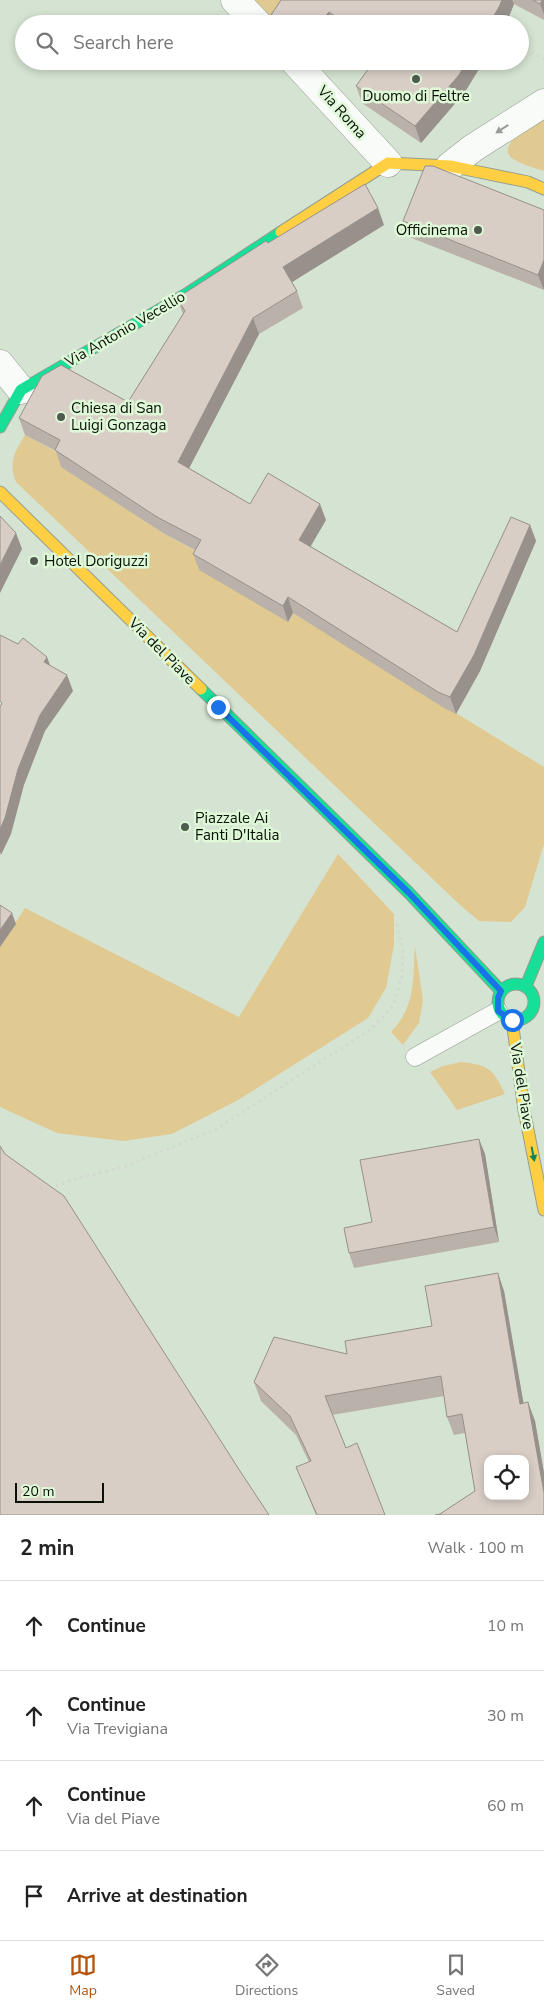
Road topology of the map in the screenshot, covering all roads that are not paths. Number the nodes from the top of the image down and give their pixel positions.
1 (235, 0) edge
2 (249, 15) edge
3 (302, 70) edge
4 (544, 103) edge
5 (388, 164) junction
6 (450, 166) junction
7 (544, 189) edge
8 (0, 364) edge
9 (20, 390) junction
10 (0, 427) edge
11 (0, 492) edge
12 (544, 942) edge
13 (526, 986) junction
14 (501, 991) junction
15 (505, 1015) junction
16 (415, 1057) dead end
17 (544, 1210) edge

1 - 2 street
3 - 5 street, Via Roma
4 -> 6 street
5 - 6 street
5 - 9 street, Via Antonio Vecellio
6 - 7 street
8 - 9 street
9 - 10 street
11 - 14 street, Via del Piave
12 - 13 street
13 - 14 street
13 - 15 street
14 - 15 street
15 - 16 lane
15 -> 17 street, Via del Piave

